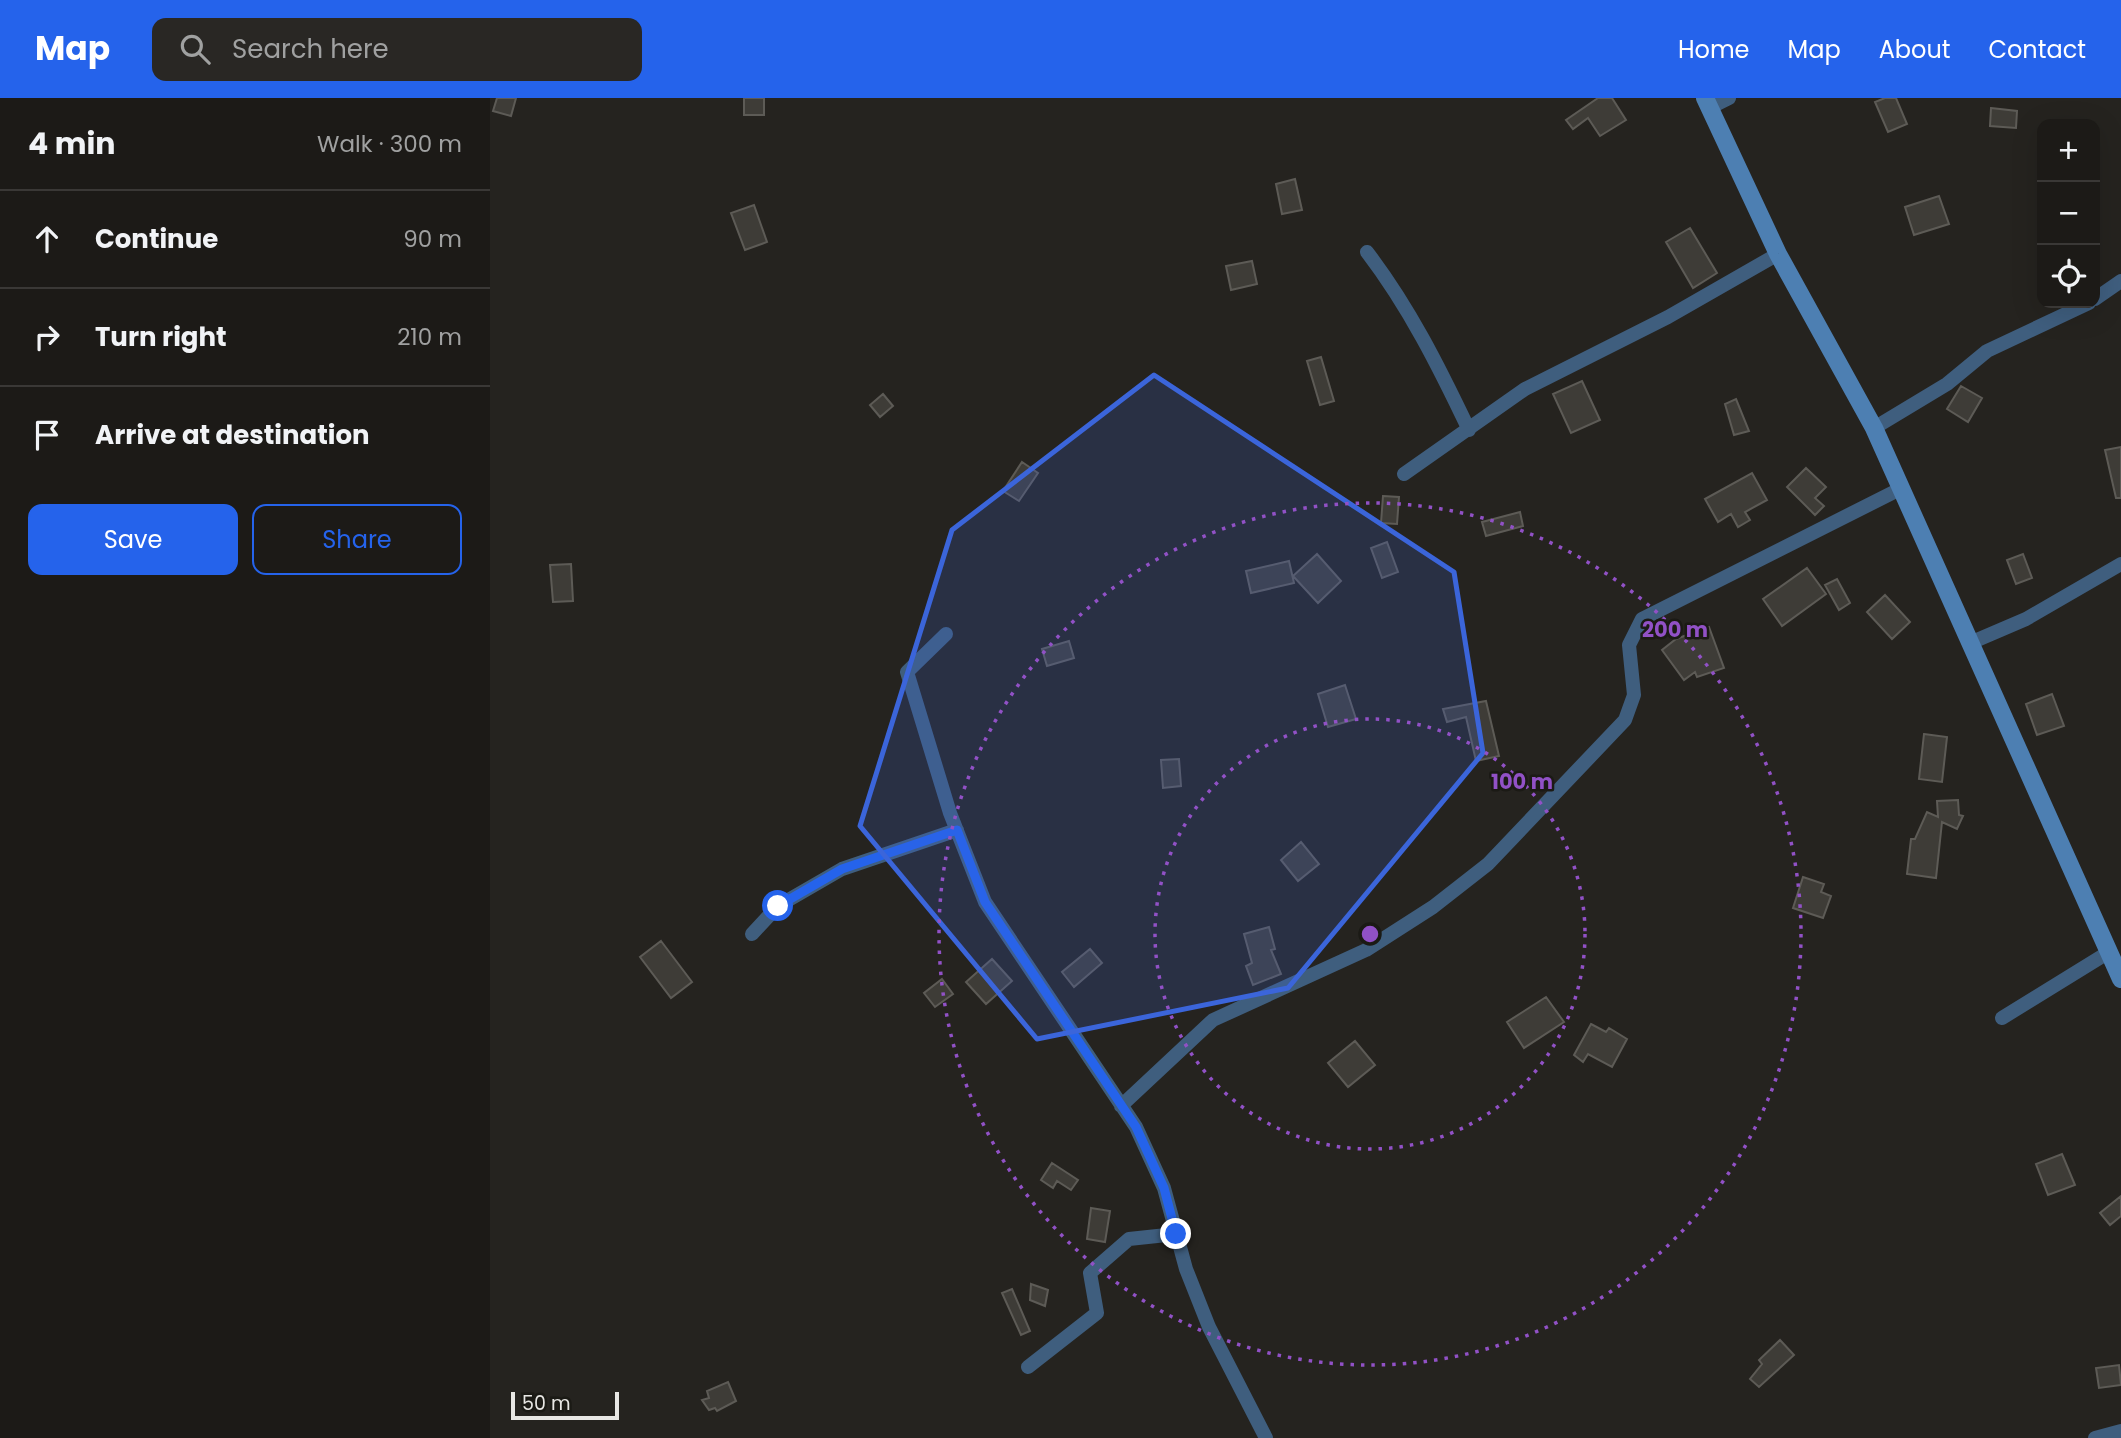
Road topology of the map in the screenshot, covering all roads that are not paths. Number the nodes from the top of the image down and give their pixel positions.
1 (1729, 98) edge
2 (1707, 103) edge
3 (1367, 252) dead end
4 (1778, 254) junction
5 (2121, 281) edge
6 (2100, 296) edge
7 (2078, 308) edge
8 (1874, 428) junction
9 (1469, 430) junction
10 (1404, 474) dead end
11 (1900, 489) junction
12 (2121, 564) edge
13 (946, 634) dead end
14 (1970, 643) junction
15 (957, 830) junction
16 (752, 934) dead end
17 (2109, 952) junction
18 (2121, 979) edge
19 (2002, 1018) dead end
20 (1121, 1106) junction
21 (1176, 1234) junction
22 (1028, 1367) dead end
23 (2121, 1432) edge
24 (1266, 1438) edge
25 (2095, 1438) edge

1 - 2 street
2 - 4 main road
3 - 9 street
4 - 8 main road
4 - 9 street
5 - 6 street
7 - 8 street
8 - 11 main road
9 - 10 street
11 - 14 main road
11 - 20 street
12 - 14 street
13 - 15 street
14 - 17 main road
15 - 16 street
15 - 20 street
17 - 18 main road
17 - 19 street
20 - 21 street
21 - 22 street
21 - 24 street
23 - 25 street

